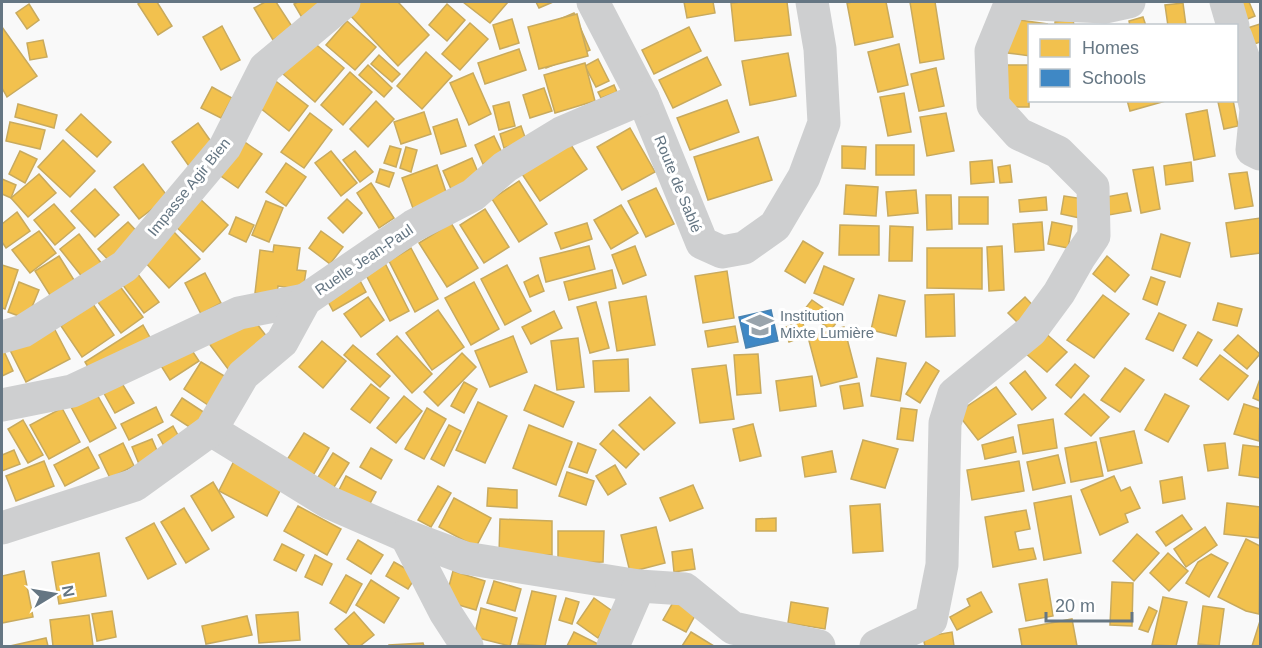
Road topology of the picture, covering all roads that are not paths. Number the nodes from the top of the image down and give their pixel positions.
1 (344, 2) edge
2 (593, 2) edge
3 (812, 2) edge
4 (1011, 2) edge
5 (1129, 2) edge
6 (1226, 2) edge
7 (1232, 24) edge
8 (1238, 43) edge
9 (643, 98) junction
10 (1260, 154) edge
11 (305, 300) junction
12 (2, 337) edge
13 (2, 405) edge
14 (211, 430) junction
15 (2, 528) edge
16 (406, 536) junction
17 (639, 586) junction
18 (467, 646) edge
19 (613, 646) edge
20 (819, 646) edge
21 (876, 646) edge

1 - 12 street, Impasse Agir Bien
2 - 9 street, Route de Sablé
3 - 9 street, Route de Sablé
4 - 5 street
4 - 21 street
6 - 7 street
8 - 10 street
9 - 11 street, Ruelle Jean-Paul
11 - 13 street
11 - 14 street, Ruelle Jean-Paul
14 - 15 street, Ruelle Jean-Paul
14 - 16 street
16 - 17 street
16 - 18 street
17 - 19 street
17 - 20 street

